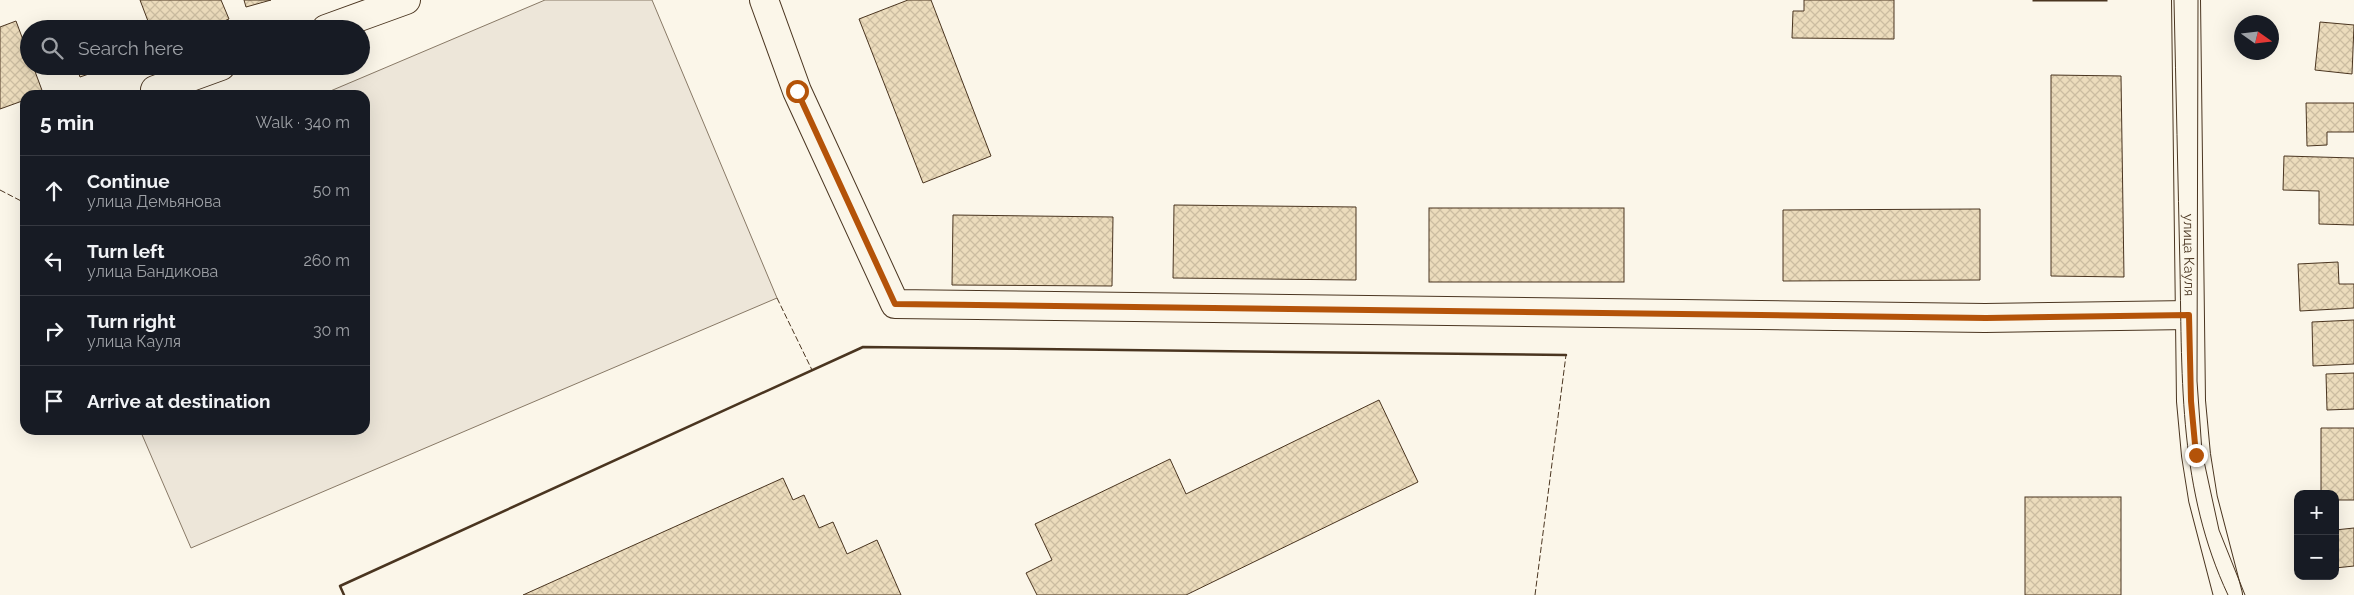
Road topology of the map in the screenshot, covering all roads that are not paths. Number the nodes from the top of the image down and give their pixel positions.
1 (406, 0) edge
2 (764, 0) edge
3 (2186, 0) edge
4 (351, 20) edge
5 (196, 75) edge
6 (155, 90) dead end
7 (2189, 315) junction
8 (2228, 595) edge

1 - 4 street
2 - 7 street
3 - 7 street, улица Кауля
5 - 6 street
7 - 8 street, улица Кауля

